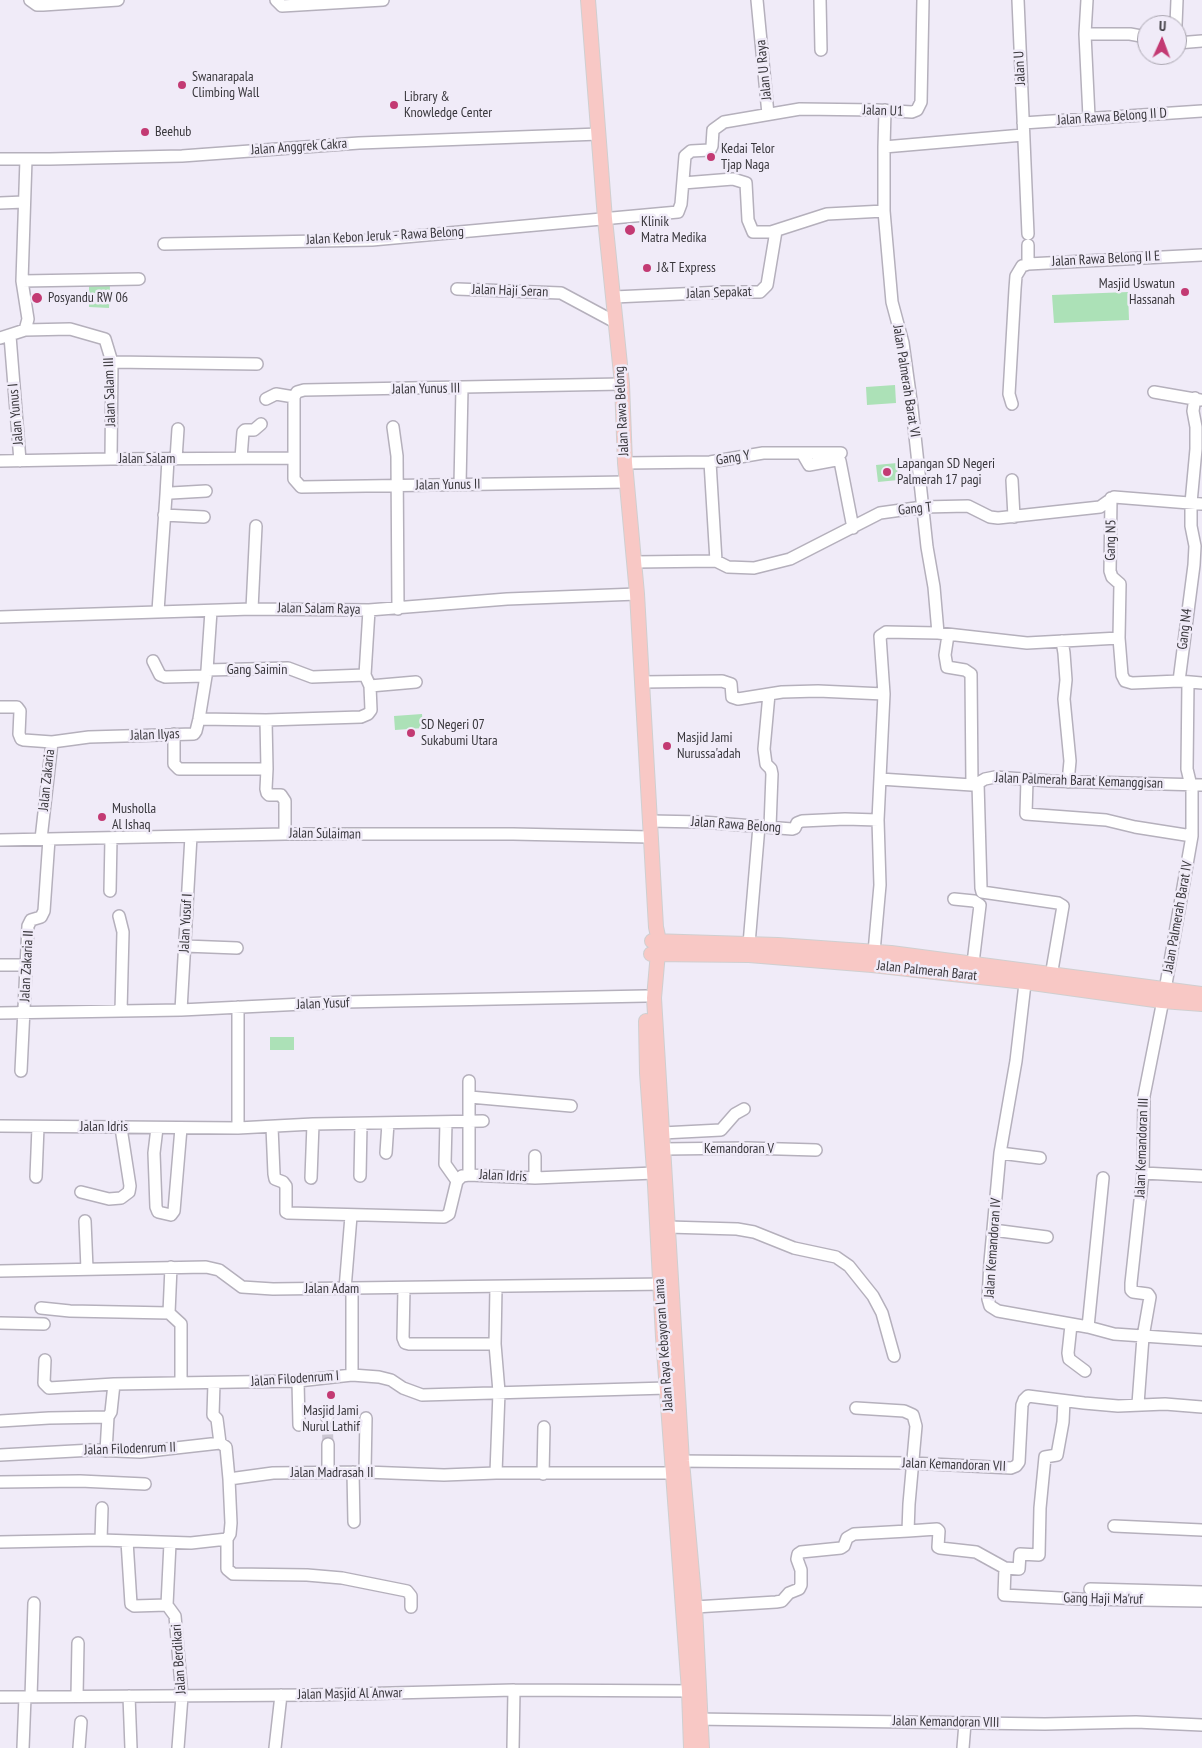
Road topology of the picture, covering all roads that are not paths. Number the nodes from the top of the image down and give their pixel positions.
1 (30, 0) edge
2 (118, 0) edge
3 (276, 0) edge
4 (383, 0) edge
5 (588, 0) edge
6 (757, 0) edge
7 (820, 0) edge
8 (923, 0) edge
9 (1018, 0) edge
10 (1086, 0) edge
11 (1177, 0) edge
12 (1176, 15) edge
13 (1085, 34) junction
14 (1137, 35) edge
15 (1202, 41) edge
16 (1187, 42) edge
17 (821, 50) dead end
18 (886, 110) junction
19 (1202, 111) edge
20 (768, 114) junction
21 (1089, 118) junction
22 (1023, 123) junction
23 (599, 134) junction
24 (1023, 135) junction
25 (884, 148) junction
26 (0, 159) edge
27 (26, 159) junction
28 (682, 183) junction
29 (24, 202) junction
30 (0, 203) edge
31 (884, 211) junction
32 (605, 219) junction
33 (776, 231) junction
34 (164, 244) dead end
35 (1202, 255) edge
36 (1028, 264) junction
37 (139, 279) dead end
38 (22, 281) junction
39 (457, 289) dead end
40 (614, 297) junction
41 (615, 322) junction
42 (25, 330) junction
43 (5, 337) edge
44 (112, 362) junction
45 (257, 364) dead end
46 (622, 384) junction
47 (462, 388) junction
48 (1154, 392) dead end
49 (294, 397) junction
50 (266, 399) dead end
51 (1198, 399) edge
52 (1012, 404) dead end
53 (261, 424) dead end
54 (393, 427) dead end
55 (178, 430) dead end
56 (802, 453) junction
57 (841, 453) dead end
58 (241, 458) junction
59 (294, 458) junction
60 (111, 459) junction
61 (172, 459) junction
62 (0, 461) edge
63 (20, 461) junction
64 (710, 462) junction
65 (625, 463) junction
66 (1012, 480) dead end
67 (627, 482) junction
68 (460, 485) junction
69 (398, 486) junction
70 (206, 491) dead end
71 (166, 495) junction
72 (1111, 498) junction
73 (1196, 503) edge
74 (923, 505) junction
75 (164, 515) junction
76 (1014, 517) junction
77 (204, 518) dead end
78 (256, 526) dead end
79 (853, 528) junction
80 (716, 561) junction
81 (635, 562) junction
82 (637, 594) junction
83 (252, 609) junction
84 (398, 609) junction
85 (369, 610) junction
86 (158, 611) junction
87 (211, 611) junction
88 (0, 618) edge
89 (943, 634) junction
90 (1118, 638) junction
91 (1062, 641) junction
92 (153, 661) dead end
93 (207, 673) junction
94 (368, 680) junction
95 (416, 682) dead end
96 (642, 682) junction
97 (1183, 682) junction
98 (1202, 683) edge
99 (770, 694) junction
100 (884, 694) junction
101 (0, 707) edge
102 (199, 719) junction
103 (266, 720) junction
104 (174, 734) junction
105 (52, 742) junction
106 (267, 769) junction
107 (880, 779) junction
108 (1027, 780) junction
109 (1068, 782) junction
110 (975, 784) junction
111 (1196, 784) edge
112 (878, 820) junction
113 (650, 822) junction
114 (764, 827) junction
115 (285, 834) junction
116 (191, 836) junction
117 (1192, 836) junction
118 (650, 837) junction
119 (112, 838) junction
120 (45, 839) junction
121 (0, 840) edge
122 (1196, 851) edge
123 (110, 891) dead end
124 (954, 899) dead end
125 (119, 916) dead end
126 (749, 944) junction
127 (185, 946) junction
128 (237, 948) dead end
129 (655, 948) junction
130 (874, 952) junction
131 (973, 963) junction
132 (0, 965) edge
133 (26, 965) junction
134 (1025, 976) junction
135 (1051, 979) junction
136 (1202, 994) edge
137 (1164, 995) junction
138 (646, 996) junction
139 (1202, 1004) edge
140 (238, 1007) junction
141 (181, 1010) junction
142 (120, 1011) junction
143 (24, 1012) junction
144 (0, 1013) edge
145 (21, 1071) dead end
146 (469, 1081) dead end
147 (470, 1097) junction
148 (571, 1106) dead end
149 (744, 1109) dead end
150 (470, 1121) junction
151 (483, 1121) dead end
152 (446, 1122) junction
153 (388, 1123) junction
154 (313, 1124) junction
155 (360, 1124) junction
156 (0, 1126) edge
157 (38, 1127) junction
158 (272, 1127) junction
159 (121, 1128) junction
160 (157, 1128) junction
161 (181, 1128) junction
162 (243, 1128) junction
163 (662, 1133) junction
164 (663, 1149) junction
165 (816, 1150) dead end
166 (386, 1153) dead end
167 (1000, 1154) junction
168 (535, 1156) dead end
169 (1040, 1158) dead end
170 (1143, 1173) junction
171 (469, 1174) junction
172 (654, 1174) junction
173 (360, 1176) dead end
174 (1202, 1176) edge
175 (36, 1177) dead end
176 (311, 1178) dead end
177 (535, 1178) junction
178 (1103, 1178) dead end
179 (457, 1181) junction
180 (156, 1189) junction
181 (176, 1191) junction
182 (81, 1192) dead end
183 (351, 1216) junction
184 (85, 1221) dead end
185 (668, 1227) junction
186 (993, 1230) junction
187 (1047, 1237) dead end
188 (171, 1267) junction
189 (87, 1269) junction
190 (0, 1271) edge
191 (665, 1284) junction
192 (496, 1287) junction
193 (404, 1288) junction
194 (349, 1289) junction
195 (41, 1308) dead end
196 (169, 1313) junction
197 (0, 1323) edge
198 (44, 1324) dead end
199 (1071, 1325) junction
200 (1088, 1327) junction
201 (1143, 1337) junction
202 (1202, 1340) edge
203 (495, 1344) junction
204 (894, 1356) dead end
205 (45, 1360) dead end
206 (1085, 1371) dead end
207 (352, 1375) junction
208 (298, 1381) junction
209 (181, 1383) junction
210 (214, 1383) junction
211 (114, 1384) junction
212 (667, 1388) junction
213 (499, 1392) junction
214 (1064, 1401) junction
215 (1138, 1404) junction
216 (1202, 1407) edge
217 (856, 1408) dead end
218 (108, 1417) junction
219 (366, 1418) dead end
220 (0, 1420) edge
221 (299, 1426) dead end
222 (544, 1427) dead end
223 (220, 1443) junction
224 (328, 1444) tunnel mouth
225 (106, 1451) junction
226 (0, 1455) edge
227 (912, 1463) junction
228 (677, 1467) junction
229 (328, 1472) junction
230 (353, 1472) junction
231 (365, 1472) junction
232 (496, 1473) junction
233 (543, 1474) junction
234 (229, 1480) junction
235 (0, 1482) edge
236 (145, 1484) dead end
237 (102, 1508) dead end
238 (354, 1522) dead end
239 (1114, 1526) dead end
240 (1202, 1530) edge
241 (908, 1531) junction
242 (101, 1540) junction
243 (227, 1540) junction
244 (127, 1541) junction
245 (0, 1542) edge
246 (170, 1542) junction
247 (1005, 1568) junction
248 (1090, 1589) dead end
249 (1202, 1592) edge
250 (690, 1598) junction
251 (1202, 1601) edge
252 (34, 1603) dead end
253 (167, 1605) junction
254 (412, 1607) dead end
255 (78, 1642) dead end
256 (514, 1690) junction
257 (694, 1691) junction
258 (281, 1695) junction
259 (77, 1696) junction
260 (129, 1696) junction
261 (182, 1696) junction
262 (0, 1697) edge
263 (28, 1697) junction
264 (696, 1719) junction
265 (81, 1722) dead end
266 (965, 1723) junction
267 (1202, 1725) edge
268 (23, 1748) edge
269 (79, 1748) edge
270 (131, 1748) edge
271 (178, 1748) edge
272 (275, 1748) edge
273 (513, 1748) edge
274 (691, 1748) edge
275 (702, 1748) edge
276 (964, 1748) edge

1 - 2 street
3 - 4 street
5 - 23 main road, Jalan Rawa Belong
6 - 20 street, Jalan U Raya
7 - 17 street
8 - 18 street, Jalan U1
9 - 22 street, Jalan U
10 - 13 street
11 - 12 street
13 - 14 street
13 - 21 street
15 - 16 street
18 - 20 street, Jalan U1
18 - 25 street
19 - 21 street, Jalan Rawa Belong II D
20 - 28 street, Jalan U Raya
21 - 22 street, Jalan Rawa Belong II D
22 - 24 street, Jalan U
23 - 27 street, Jalan Anggrek Cakra
23 - 32 main road, Jalan Rawa Belong
24 - 25 street
24 - 36 street
25 - 31 street, Jalan Palmerah Barat VI
26 - 27 street, Jalan Anggrek Cakra
27 - 29 street
28 - 32 street, Jalan U Raya
28 - 33 street
29 - 30 street
29 - 38 street
31 - 33 street
31 - 74 street, Jalan Palmerah Barat VI
32 - 34 street, Jalan Kebon Jeruk - Rawa Belong
32 - 40 main road, Jalan Rawa Belong
33 - 40 street, Jalan Sepakat
35 - 36 street, Jalan Rawa Belong II E
36 - 52 street
37 - 38 street
38 - 42 street
39 - 41 street, Jalan Haji Seran
40 - 41 main road, Jalan Rawa Belong
41 - 46 main road, Jalan Rawa Belong
42 - 43 street
42 - 44 street, Jalan Salam III
43 - 63 street, Jalan Yunus I
44 - 45 street
44 - 60 street, Jalan Salam III
46 - 47 street, Jalan Yunus III
46 - 65 main road, Jalan Rawa Belong
47 - 49 street, Jalan Yunus III
47 - 68 street
48 - 51 street
49 - 50 street, Jalan Yunus III
49 - 59 street
51 - 73 street, Gang N4
53 - 58 street
54 - 69 street
55 - 61 street
56 - 57 street, Gang Y
56 - 64 street, Gang Y
56 - 79 street
58 - 59 street, Jalan Salam
58 - 61 street, Jalan Salam
59 - 69 street, Jalan Yunus II
60 - 61 street, Jalan Salam
60 - 63 street, Jalan Salam
61 - 71 street
62 - 63 street, Jalan Salam
64 - 65 street, Gang Y
64 - 80 street
65 - 67 main road, Jalan Rawa Belong
66 - 76 street
67 - 68 street, Jalan Yunus II
67 - 81 main road, Jalan Rawa Belong
68 - 69 street, Jalan Yunus II
69 - 84 street
70 - 71 street
71 - 75 street
72 - 73 street, Gang T
72 - 76 street, Gang T
72 - 90 street, Gang N5
73 - 97 street, Gang N4
74 - 76 street, Gang T
74 - 79 street, Gang T
74 - 89 street, Jalan Palmerah Barat VI
75 - 77 street
75 - 86 street
78 - 83 street
79 - 80 street, Gang T
80 - 81 street, Gang T
81 - 82 main road, Jalan Rawa Belong
82 - 84 street, Jalan Salam Raya
82 - 96 main road, Jalan Rawa Belong
83 - 85 street, Jalan Salam Raya
83 - 87 street, Jalan Salam Raya
84 - 85 street, Jalan Salam Raya
85 - 94 street
86 - 87 street, Jalan Salam Raya
86 - 88 street, Jalan Salam Raya
87 - 93 street
89 - 91 street
89 - 100 street
89 - 110 street, Jalan Palmerah Barat VI
90 - 91 street
90 - 97 street
91 - 109 street
92 - 93 street, Gang Saimin
93 - 94 street, Gang Saimin
93 - 102 street
94 - 95 street, Gang Saimin
94 - 103 street
96 - 99 street
96 - 113 main road, Jalan Rawa Belong
97 - 98 street
97 - 111 street, Jalan Palmerah Barat IV
99 - 100 street
99 - 114 street
100 - 107 street
101 - 105 street, Jalan Zakaria
102 - 103 street
102 - 104 street, Jalan Ilyas
103 - 106 street
104 - 105 street, Jalan Ilyas
104 - 106 street
105 - 120 street, Jalan Zakaria
106 - 115 street
107 - 110 street, Jalan Palmerah Barat Kemanggisan
107 - 112 street
108 - 109 street, Jalan Palmerah Barat Kemanggisan
108 - 110 street, Jalan Palmerah Barat Kemanggisan
108 - 117 street
109 - 111 street, Jalan Palmerah Barat Kemanggisan
110 - 135 street
111 - 117 street, Jalan Palmerah Barat IV
112 - 114 street, Jalan Rawa Belong
112 - 130 street
113 - 114 street, Jalan Rawa Belong
113 - 118 main road, Jalan Rawa Belong
114 - 126 street
115 - 116 street, Jalan Sulaiman
115 - 118 street, Jalan Sulaiman
116 - 119 street, Jalan Sulaiman
116 - 127 street, Jalan Yusuf I
117 - 122 street, Jalan Palmerah Barat IV
118 - 129 main road, Jalan Rawa Belong
119 - 120 street, Jalan Sulaiman
119 - 123 street
120 - 121 street, Jalan Sulaiman
120 - 133 street, Jalan Zakaria II
122 - 137 street, Jalan Palmerah Barat IV
124 - 131 street
125 - 142 street
126 - 129 main road, Jalan Palmerah Barat
126 - 130 main road, Jalan Palmerah Barat
127 - 128 street
127 - 141 street, Jalan Yusuf I
129 - 134 main road, Jalan Palmerah Barat
129 - 138 main road, Jalan Raya Kebayoran Lama
129 - 163 main road, Jalan Raya Kebayoran Lama
130 - 131 main road, Jalan Palmerah Barat
131 - 134 main road, Jalan Palmerah Barat
132 - 133 street
133 - 143 street, Jalan Zakaria II
134 - 135 main road, Jalan Palmerah Barat
134 - 167 street, Jalan Kemandoran IV
135 - 137 main road, Jalan Palmerah Barat
136 - 137 main road, Jalan Palmerah Barat
137 - 139 main road, Jalan Palmerah Barat
137 - 170 street, Jalan Kemandoran III
138 - 140 street, Jalan Yusuf
138 - 172 main road, Jalan Raya Kebayoran Lama
140 - 141 street, Jalan Yusuf
140 - 162 street
141 - 142 street, Jalan Yusuf
142 - 143 street, Jalan Yusuf
143 - 144 street, Jalan Yusuf
143 - 145 street, Jalan Zakaria II
146 - 147 street
147 - 148 street
147 - 150 street
149 - 163 street
150 - 151 street, Jalan Idris
150 - 152 street, Jalan Idris
150 - 171 street
152 - 153 street, Jalan Idris
152 - 179 street
153 - 155 street, Jalan Idris
153 - 166 street
154 - 155 street, Jalan Idris
154 - 158 street, Jalan Idris
154 - 176 street
155 - 173 street
156 - 157 street, Jalan Idris
157 - 159 street, Jalan Idris
157 - 175 street
158 - 162 street, Jalan Idris
158 - 183 street
159 - 160 street, Jalan Idris
159 - 182 street
160 - 161 street, Jalan Idris
160 - 180 street
161 - 162 street, Jalan Idris
161 - 181 street
163 - 164 main road, Jalan Raya Kebayoran Lama
164 - 165 street, Kemandoran V
164 - 185 main road, Jalan Raya Kebayoran Lama
167 - 169 street
167 - 186 street, Jalan Kemandoran IV
168 - 177 street
170 - 174 street
170 - 201 street, Jalan Kemandoran III
171 - 177 street, Jalan Idris
171 - 179 street, Jalan Idris
172 - 177 street, Jalan Idris
172 - 191 main road, Jalan Raya Kebayoran Lama
178 - 200 street
179 - 183 street
180 - 181 street
180 - 181 street
183 - 194 street
184 - 189 street
185 - 191 main road, Jalan Raya Kebayoran Lama
185 - 204 street
186 - 187 street
186 - 199 street, Jalan Kemandoran IV
188 - 189 street, Jalan Adam
188 - 194 street, Jalan Adam
188 - 196 street
189 - 190 street, Jalan Adam
191 - 192 street, Jalan Adam
191 - 212 main road, Jalan Raya Kebayoran Lama
191 - 228 main road, Jalan Raya Kebayoran Lama
192 - 193 street, Jalan Adam
192 - 203 street
193 - 194 street, Jalan Adam
193 - 203 street
194 - 207 street, Jalan Filodenrum I
195 - 196 street
196 - 209 street
197 - 198 street
199 - 200 street, Jalan Kemandoran IV
199 - 206 street
200 - 201 street, Jalan Kemandoran IV
201 - 202 street, Jalan Kemandoran IV
201 - 215 street
203 - 213 street
205 - 211 street, Jalan Filodenrum I
207 - 208 street, Jalan Filodenrum I
207 - 213 street
208 - 210 street, Jalan Filodenrum I
208 - 221 street
209 - 210 street, Jalan Filodenrum I
209 - 211 street, Jalan Filodenrum I
210 - 223 street
211 - 218 street
212 - 213 street
212 - 228 main road, Jalan Raya Kebayoran Lama
213 - 232 street
214 - 215 street, Jalan Kemandoran VII
214 - 227 street, Jalan Kemandoran VII
214 - 247 street
215 - 216 street, Jalan Kemandoran VII
217 - 227 street
218 - 220 street
218 - 225 street
219 - 231 street
222 - 233 street
223 - 225 street, Jalan Filodenrum II
223 - 234 street
224 - 229 street
225 - 226 street, Jalan Filodenrum II
227 - 228 street, Jalan Kemandoran VII
227 - 241 street
228 - 233 street, Jalan Madrasah II
228 - 250 main road, Jalan Raya Kebayoran Lama
229 - 230 street, Jalan Madrasah II
229 - 234 street, Jalan Madrasah II
230 - 231 street, Jalan Madrasah II
230 - 238 street
231 - 232 street, Jalan Madrasah II
232 - 233 street, Jalan Madrasah II
234 - 243 street
235 - 236 street
237 - 242 street
239 - 240 street
241 - 247 street
241 - 250 street
242 - 244 street
242 - 245 street
243 - 246 street
243 - 254 street
244 - 246 street
244 - 253 street
246 - 253 street, Jalan Berdikari
247 - 251 street, Gang Haji Ma'ruf
248 - 249 street
250 - 257 main road, Jalan Raya Kebayoran Lama
252 - 263 street
253 - 261 street, Jalan Berdikari
255 - 259 street
256 - 257 street, Jalan Masjid Al Anwar
256 - 258 street, Jalan Masjid Al Anwar
256 - 273 street
257 - 264 main road, Jalan Raya Kebayoran Lama
258 - 261 street, Jalan Masjid Al Anwar
258 - 272 street
259 - 260 street, Jalan Masjid Al Anwar
259 - 263 street, Jalan Masjid Al Anwar
260 - 261 street, Jalan Masjid Al Anwar
260 - 270 street
261 - 271 street, Jalan Berdikari
262 - 263 street, Jalan Masjid Al Anwar
263 - 268 street
264 - 266 street, Jalan Kemandoran VIII
264 - 274 main road, Jalan Raya Kebayoran Lama
264 - 275 main road, Jalan Raya Kebayoran Lama
265 - 269 street
266 - 267 street, Jalan Kemandoran VIII
266 - 276 street

